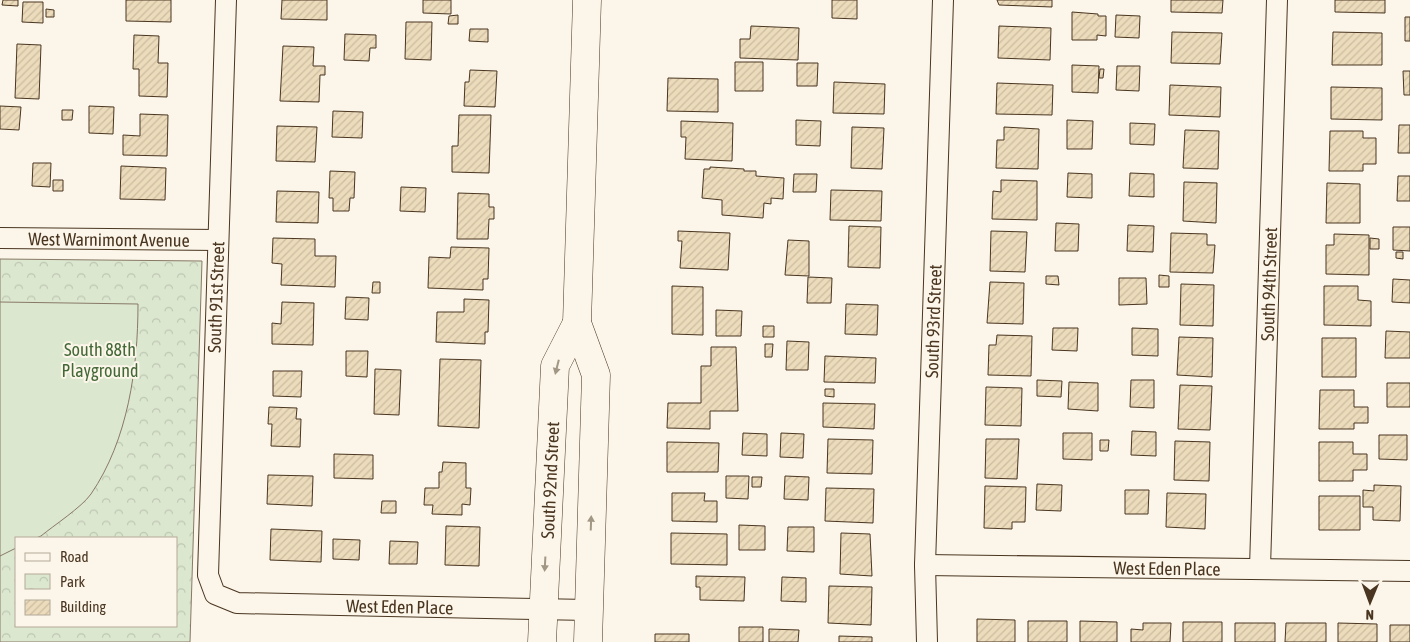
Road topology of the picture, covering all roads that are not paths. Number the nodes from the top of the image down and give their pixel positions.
1 (226, 0) edge
2 (587, 0) edge
3 (943, 0) edge
4 (1277, 0) edge
5 (0, 238) edge
6 (218, 240) junction
7 (577, 323) junction
8 (925, 565) junction
9 (1260, 568) junction
10 (1410, 571) edge
11 (215, 594) joint
12 (543, 608) junction
13 (589, 610) junction
14 (542, 642) edge
15 (588, 642) edge
16 (927, 642) edge

1 - 6 street, South 91st Street
2 - 7 main road, South 92nd Street
3 - 8 street, South 93rd Street
4 - 9 street, South 94th Street
5 - 6 street, West Warnimont Avenue
6 - 11 street, South 91st Street
7 -> 12 main road, South 92nd Street
13 -> 7 main road, South 92nd Street
8 - 9 street, West Eden Place
8 - 16 street, South 93rd Street
9 - 10 street, West Eden Place
11 - 12 street, West Eden Place
12 - 13 street, West Eden Place
12 - 14 main road, South 92nd Street
13 - 15 main road, South 92nd Street

